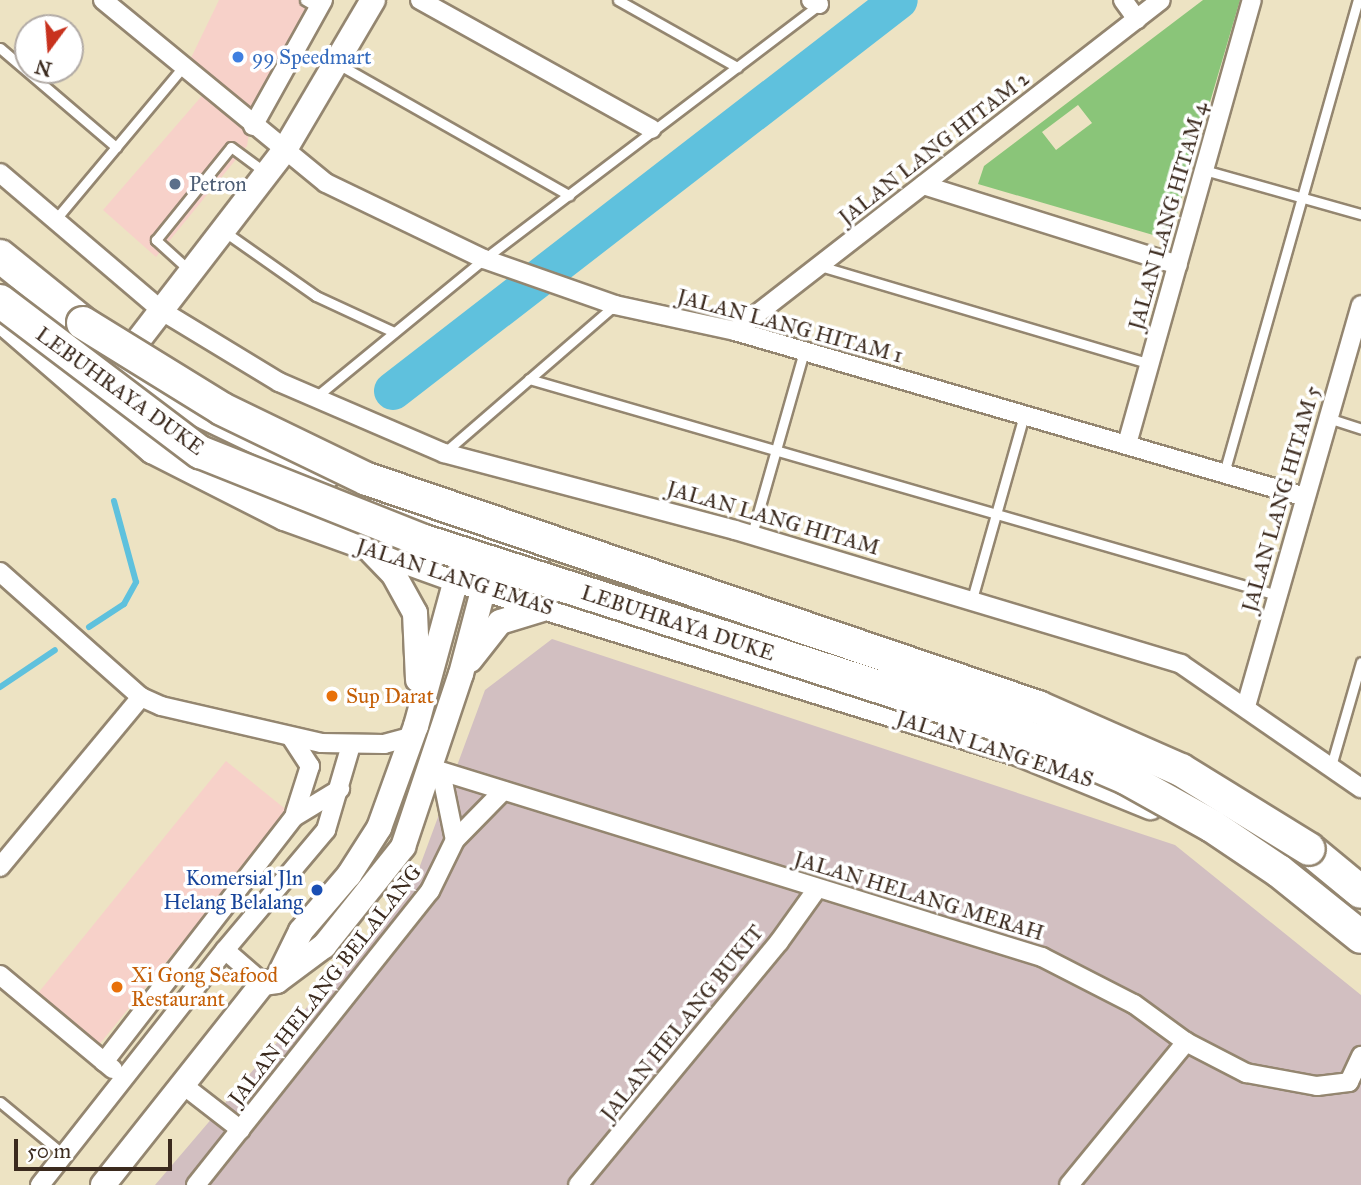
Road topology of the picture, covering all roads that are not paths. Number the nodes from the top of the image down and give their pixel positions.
1 (373, 0) edge
2 (420, 0) edge
3 (618, 0) edge
4 (1123, 0) edge
5 (1161, 0) edge
6 (1252, 0) edge
7 (1358, 0) edge
8 (107, 1) edge
9 (818, 1) edge
10 (316, 3) edge
11 (1137, 19) junction
12 (0, 48) edge
13 (338, 64) junction
14 (183, 67) junction
15 (737, 67) junction
16 (253, 126) junction
17 (652, 129) junction
18 (116, 147) junction
19 (284, 151) junction
20 (1204, 170) junction
21 (0, 173) edge
22 (267, 174) junction
23 (923, 185) junction
24 (569, 195) junction
25 (1302, 197) junction
26 (1361, 214) edge
27 (55, 220) junction
28 (225, 232) junction
29 (0, 256) edge
30 (491, 261) junction
31 (1178, 265) junction
32 (819, 266) junction
33 (0, 272) edge
34 (192, 273) junction
35 (0, 301) edge
36 (1361, 305) edge
37 (615, 306) junction
38 (162, 311) junction
39 (0, 320) edge
40 (735, 331) junction
41 (394, 332) junction
42 (804, 351) junction
43 (1150, 364) junction
44 (119, 365) junction
45 (529, 379) junction
46 (317, 396) junction
47 (1024, 415) junction
48 (1328, 418) junction
49 (1361, 429) edge
50 (1127, 444) junction
51 (775, 450) junction
52 (444, 453) junction
53 (1224, 473) junction
54 (234, 493) junction
55 (1305, 497) junction
56 (996, 514) junction
57 (469, 533) junction
58 (752, 534) junction
59 (497, 541) junction
60 (372, 552) junction
61 (0, 572) edge
62 (456, 580) junction
63 (484, 588) junction
64 (1278, 595) junction
65 (972, 599) junction
66 (547, 608) junction
67 (1361, 662) edge
68 (461, 674) junction
69 (141, 697) junction
70 (1246, 706) junction
71 (413, 732) junction
72 (291, 737) junction
73 (351, 745) junction
74 (1331, 766) junction
75 (436, 770) junction
76 (1361, 788) edge
77 (340, 789) junction
78 (503, 791) junction
79 (294, 817) junction
80 (455, 840) junction
81 (1308, 849) junction
82 (0, 867) edge
83 (1361, 876) edge
84 (817, 889) junction
85 (1361, 892) edge
86 (1361, 937) edge
87 (225, 950) junction
88 (1361, 955) edge
89 (0, 975) edge
90 (270, 982) junction
91 (1186, 1042) junction
92 (1361, 1056) edge
93 (104, 1062) junction
94 (124, 1079) junction
95 (183, 1085) junction
96 (1355, 1086) edge
97 (0, 1102) edge
98 (241, 1130) junction
99 (64, 1155) junction
100 (40, 1185) edge
101 (103, 1185) edge
102 (196, 1185) edge
103 (578, 1185) edge
104 (1069, 1185) edge

1 - 13 main road
2 - 17 street
3 - 15 lane
4 - 11 street
5 - 11 street, JALAN LANG HITAM 2
6 - 20 street, JALAN LANG HITAM 4
7 - 25 lane
8 - 14 street, JALAN LANG HITAM 1
9 - 15 lane
10 - 16 street
11 - 23 street, JALAN LANG HITAM 2
12 - 18 lane
13 - 19 main road
13 - 24 lane
14 - 16 street, JALAN LANG HITAM 1
14 - 18 lane
15 - 17 lane
16 - 19 street, JALAN LANG HITAM 1
17 - 24 lane
18 - 27 lane
19 - 22 main road
19 - 30 street, JALAN LANG HITAM 1
20 - 25 lane
20 - 31 street, JALAN LANG HITAM 4
21 - 27 street, JALAN LANG HITAM
22 - 28 main road
22 - 34 lane
23 - 31 street
23 - 32 street, JALAN LANG HITAM 2
24 - 30 lane
25 - 26 lane
25 - 53 lane
27 - 38 street, JALAN LANG HITAM
28 - 34 main road
28 - 41 lane
29 - 81 highway, LEBUHRAYA DUKE, bridge
30 - 37 street, JALAN LANG HITAM 1
30 - 41 lane
31 - 43 street, JALAN LANG HITAM 4
32 - 40 street, JALAN LANG HITAM 2
32 - 43 lane
33 - 44 main road
34 - 38 main road
35 - 86 highway, LEBUHRAYA DUKE, bridge
36 - 48 street, JALAN LANG HITAM 5
37 - 40 street, JALAN LANG HITAM 1
37 - 45 lane
38 - 44 main road
38 - 46 street, JALAN LANG HITAM
39 - 54 main road, JALAN LANG EMAS
40 - 42 street, JALAN LANG HITAM 1
41 - 46 lane
42 - 47 street, JALAN LANG HITAM 1
42 - 51 lane
43 - 50 street, JALAN LANG HITAM 4
44 - 54 main road
44 - 57 main road
45 - 51 lane
45 - 52 lane
46 - 52 street, JALAN LANG HITAM
47 - 50 street, JALAN LANG HITAM 1
47 - 56 lane
48 - 49 lane
48 - 55 street, JALAN LANG HITAM 5
50 - 53 street, JALAN LANG HITAM 1
51 - 56 lane
51 - 58 lane
52 - 58 street, JALAN LANG HITAM
53 - 55 street, JALAN LANG HITAM 1
54 - 60 main road, JALAN LANG EMAS
55 - 64 street, JALAN LANG HITAM 5
56 - 64 lane
56 - 65 lane
57 - 59 main road
57 - 62 main road
58 - 65 street, JALAN LANG HITAM
59 - 63 main road
59 - 83 main road
60 - 62 main road, JALAN LANG EMAS
60 - 71 main road
61 - 69 street
62 - 63 main road, JALAN LANG EMAS
62 - 71 main road
63 - 66 main road, JALAN LANG EMAS
63 - 68 main road
64 - 70 street, JALAN LANG HITAM 5
65 - 70 street, JALAN LANG HITAM
66 - 68 main road
66 - 88 main road, JALAN LANG EMAS
67 - 74 lane
68 - 75 main road
69 - 72 street
69 - 82 street
70 - 74 street, JALAN LANG HITAM
71 - 73 street
71 - 90 main road
72 - 73 street
72 - 79 street
73 - 77 street
74 - 76 street, JALAN LANG HITAM
75 - 78 street, JALAN HELANG MERAH
75 - 80 street
75 - 90 main road
77 - 79 street
77 - 87 street
78 - 80 street, JALAN HELANG BELALANG
78 - 84 street, JALAN HELANG MERAH
79 - 93 street
80 - 98 street, JALAN HELANG BELALANG
81 - 83 highway
81 - 85 highway, LEBUHRAYA DUKE
84 - 91 street, JALAN HELANG MERAH
84 - 103 street, JALAN HELANG BUKIT
87 - 90 street
87 - 94 street
89 - 93 street
90 - 95 main road
91 - 96 street, JALAN HELANG MERAH
91 - 104 street
92 - 96 street, JALAN HELANG MERAH
93 - 94 street
94 - 99 street
95 - 98 street
95 - 101 main road
97 - 99 lane
98 - 102 street, JALAN HELANG BELALANG
99 - 100 street

